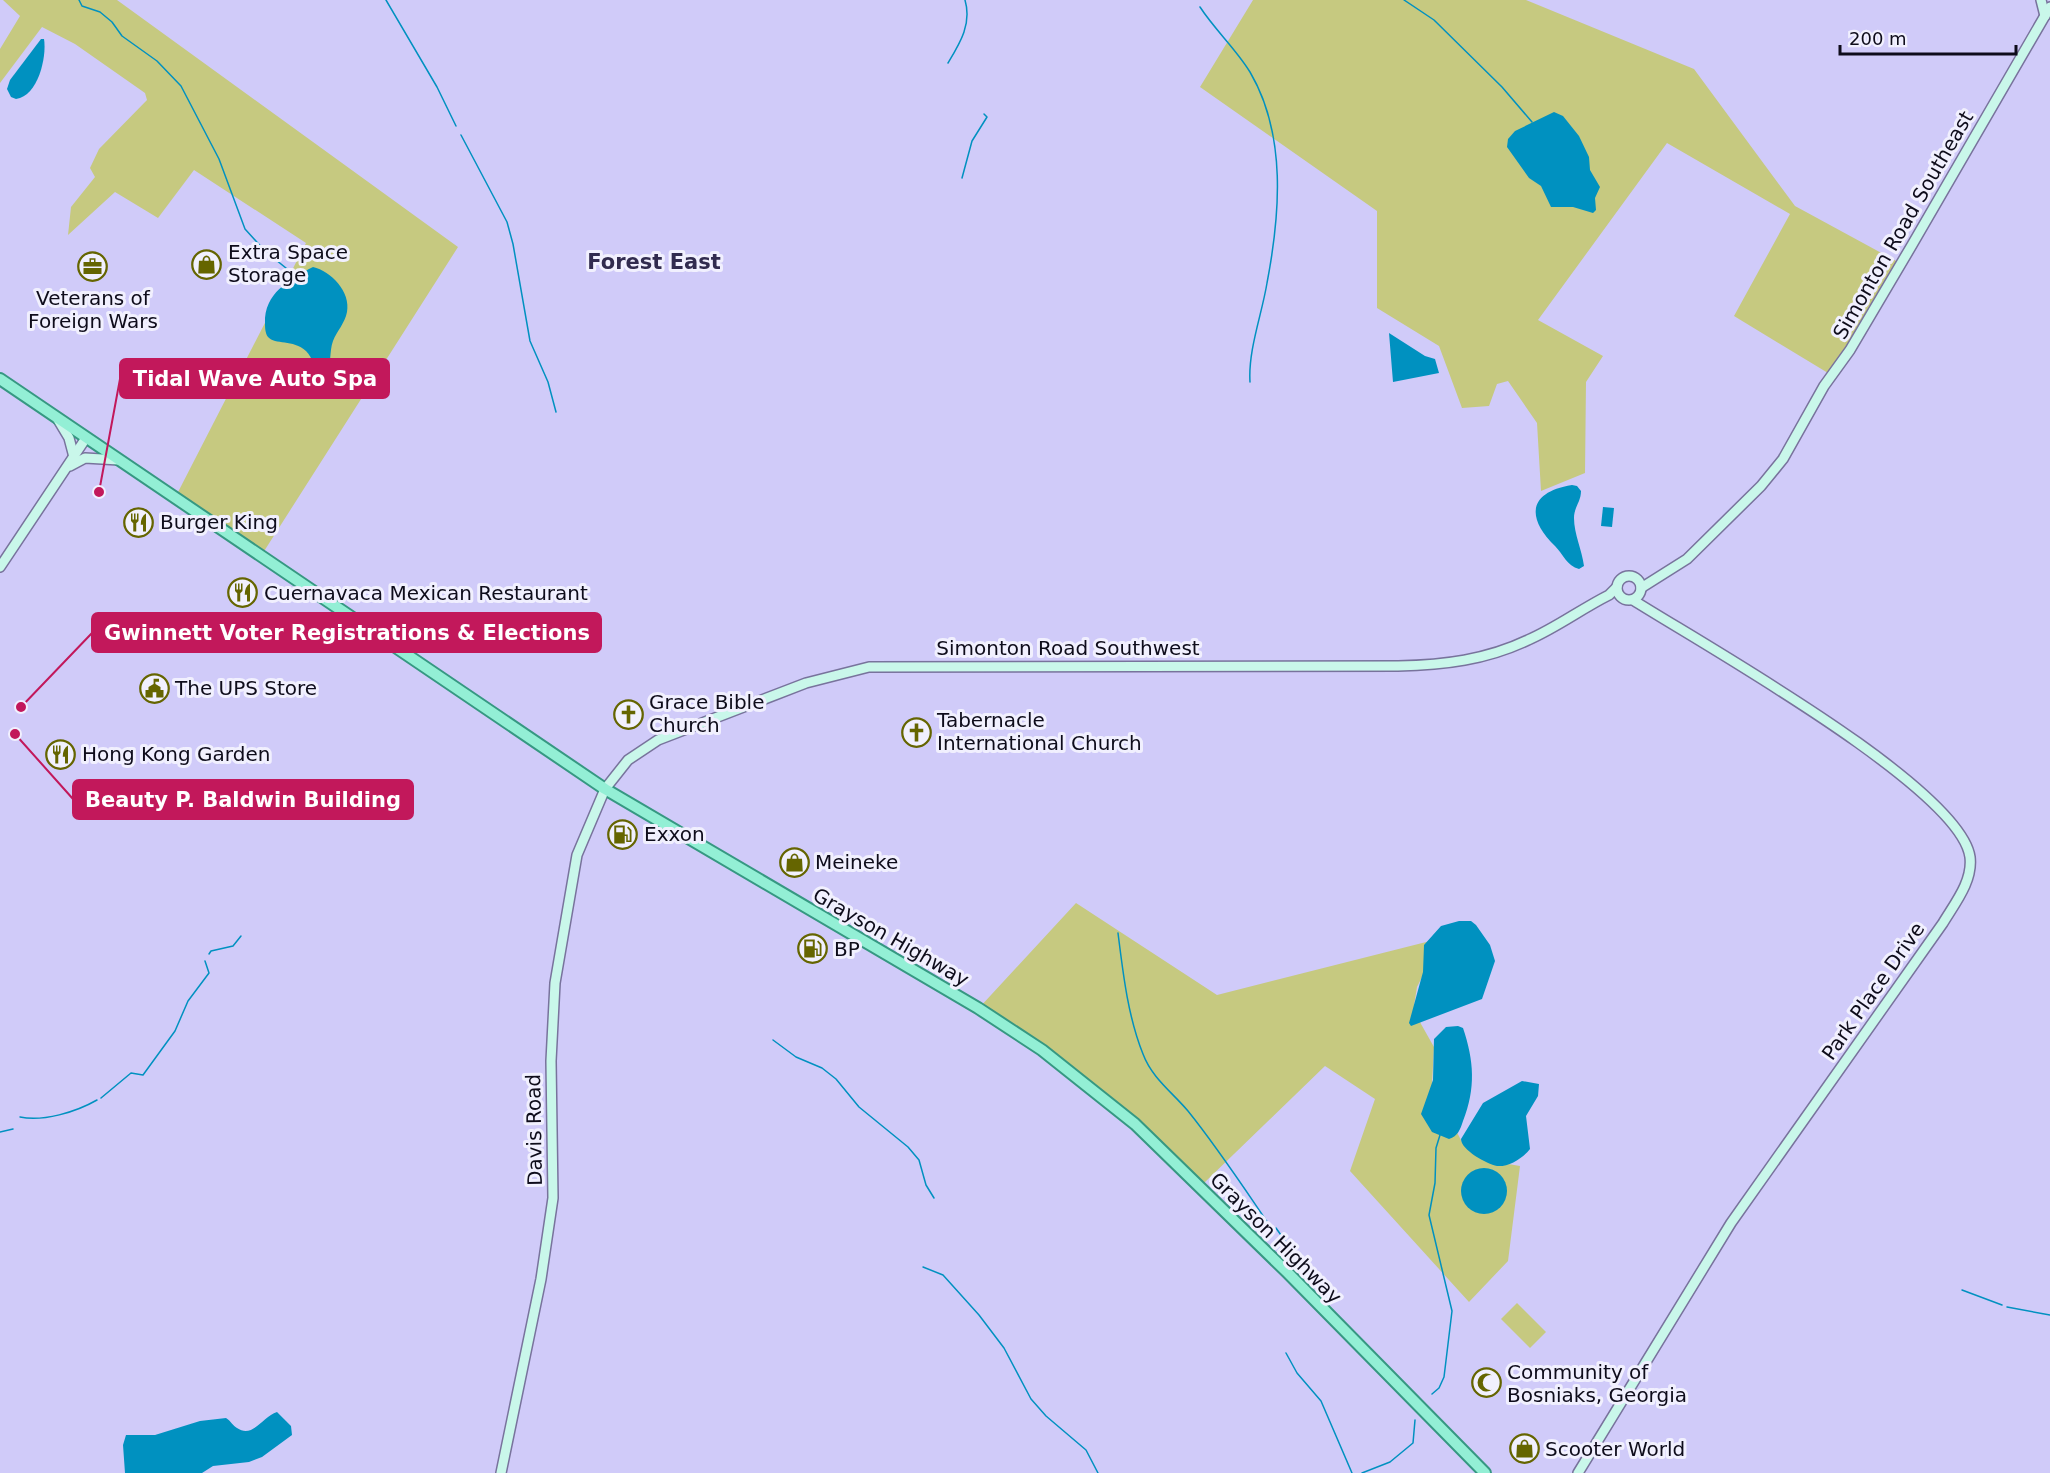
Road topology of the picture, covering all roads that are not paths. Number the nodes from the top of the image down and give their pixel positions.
1 (2041, 0) edge
2 (2050, 6) edge
3 (2045, 19) edge
4 (0, 379) edge
5 (57, 418) junction
6 (87, 438) junction
7 (74, 457) junction
8 (119, 460) junction
9 (64, 471) junction
10 (0, 567) edge
11 (1640, 586) junction
12 (1617, 587) junction
13 (1622, 598) junction
14 (1633, 600) junction
15 (1662, 617) junction
16 (1557, 625) junction
17 (605, 789) junction
18 (501, 1473) edge
19 (1485, 1473) edge
20 (1578, 1473) edge

1 - 3 street
2 - 3 street, Simonton Road Southeast
3 - 11 street, Simonton Road Southeast
4 - 5 main road, Grayson Highway
5 - 6 main road, Grayson Highway
5 - 7 street
6 - 7 street
6 - 8 main road, Grayson Highway
7 - 9 street
8 - 9 street
8 - 17 main road, Grayson Highway
9 - 10 street
11 - 12 street, Simonton Road Southwest
11 - 14 street
11 - 15 street, Park Place Drive
12 - 13 street
12 - 16 street, Simonton Road Southwest
13 - 14 street
13 - 16 street, Simonton Road Southwest
14 - 15 street, Park Place Drive
15 - 20 street, Park Place Drive
16 - 17 street, Simonton Road Southwest
17 - 18 street, Davis Road
17 - 19 main road, Grayson Highway

